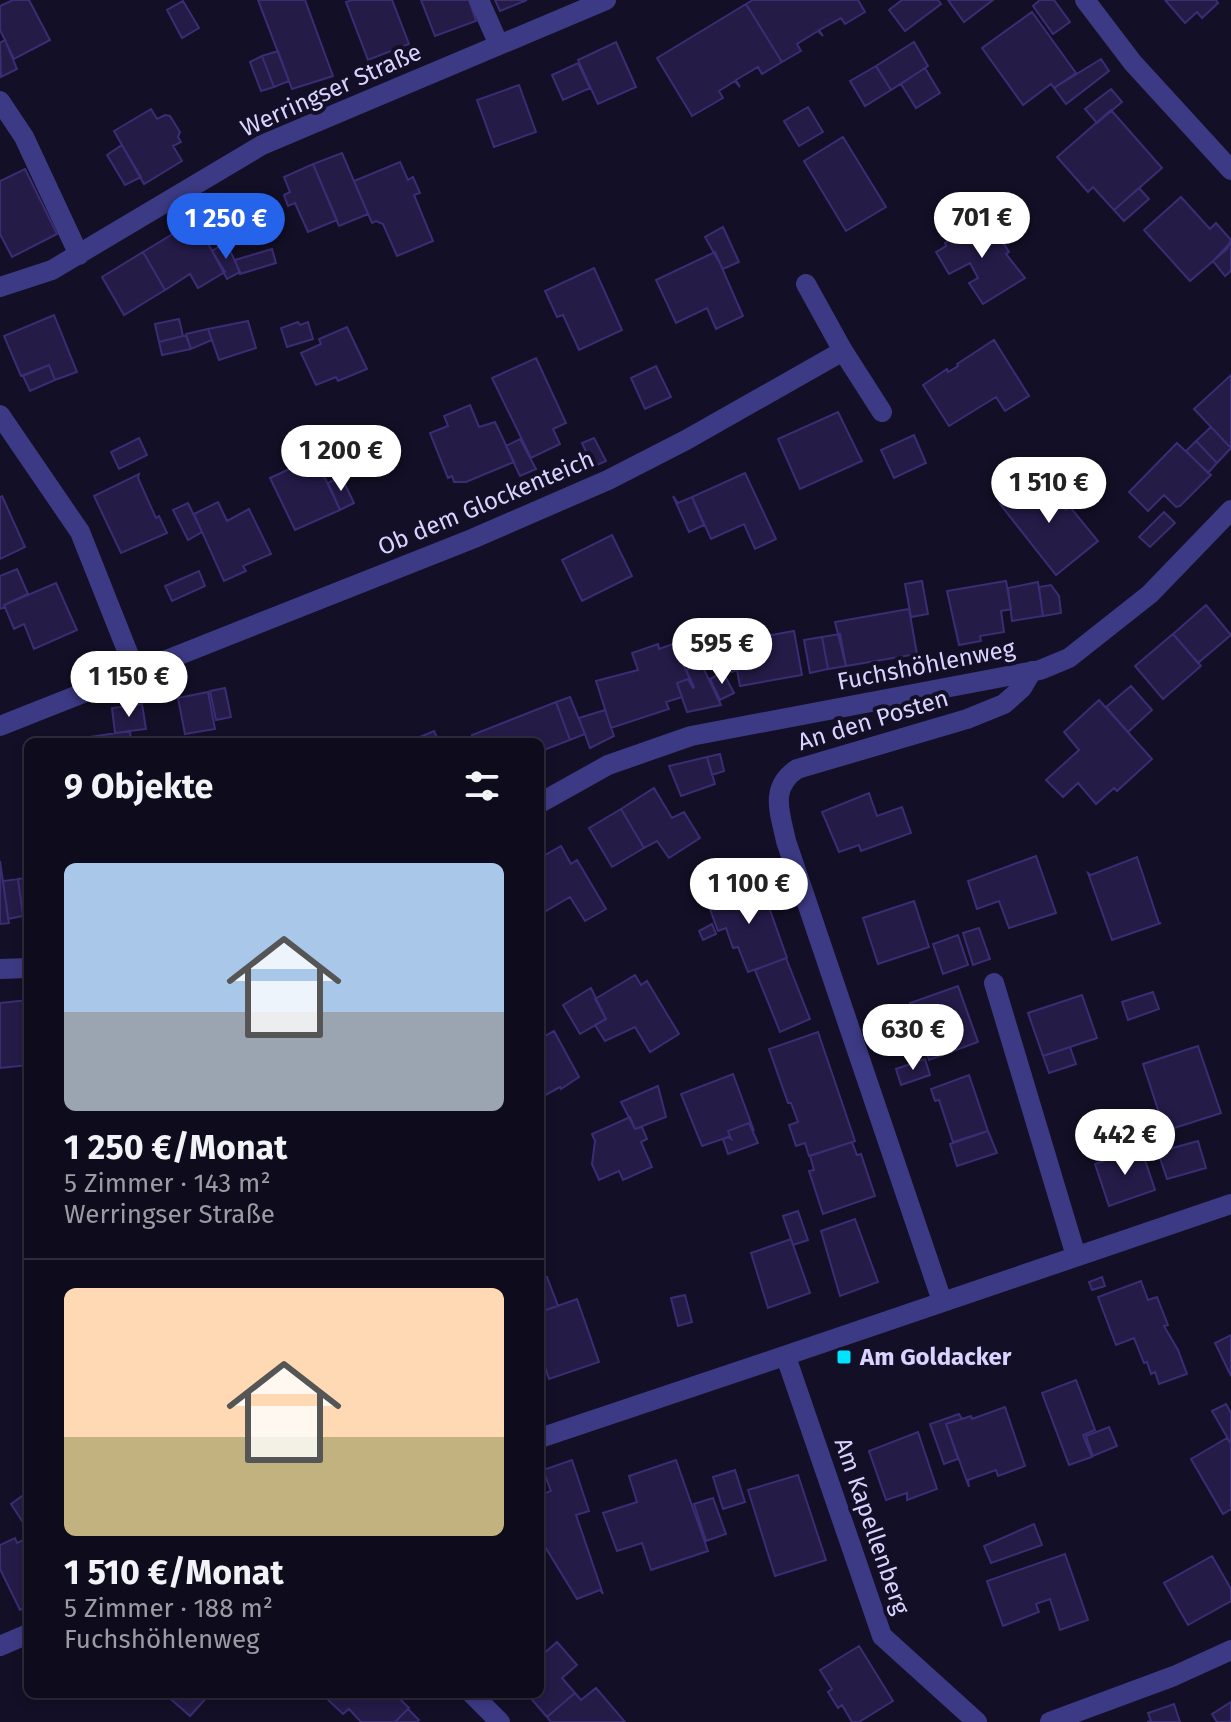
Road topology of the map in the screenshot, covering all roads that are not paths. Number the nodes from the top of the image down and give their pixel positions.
1 (479, 0) edge
2 (606, 0) edge
3 (1085, 0) edge
4 (562, 9) edge
5 (499, 45) junction
6 (0, 101) edge
7 (1228, 162) edge
8 (79, 255) junction
9 (806, 284) dead end
10 (0, 287) edge
11 (843, 351) junction
12 (882, 412) dead end
13 (0, 415) edge
14 (1231, 510) edge
15 (1032, 671) junction
16 (136, 673) junction
17 (0, 726) edge
18 (544, 801) edge
19 (24, 968) edge
20 (0, 969) edge
21 (994, 983) dead end
22 (1231, 1204) edge
23 (1076, 1256) junction
24 (942, 1301) junction
25 (786, 1357) junction
26 (544, 1437) edge
27 (24, 1636) edge
28 (0, 1646) edge
29 (1231, 1650) edge
30 (476, 1698) edge
31 (500, 1722) edge
32 (977, 1722) edge
33 (1050, 1722) edge

1 - 5 street
2 - 4 street, Werringser Straße
3 - 7 street
4 - 5 street, Werringser Straße
5 - 8 street, Werringser Straße
6 - 8 street
8 - 10 street, Werringser Straße
9 - 11 street
11 - 12 street
11 - 16 street, Ob dem Glockenteich
13 - 16 street
14 - 15 street, Fuchshöhlenweg
15 - 18 street, Fuchshöhlenweg
15 - 24 street, An den Posten
16 - 17 street, Ob dem Glockenteich
19 - 20 street
21 - 23 street
22 - 23 street
23 - 24 street
24 - 25 street
25 - 26 street
25 - 32 street, Am Kapellenberg
27 - 28 street
29 - 33 street
30 - 31 street

